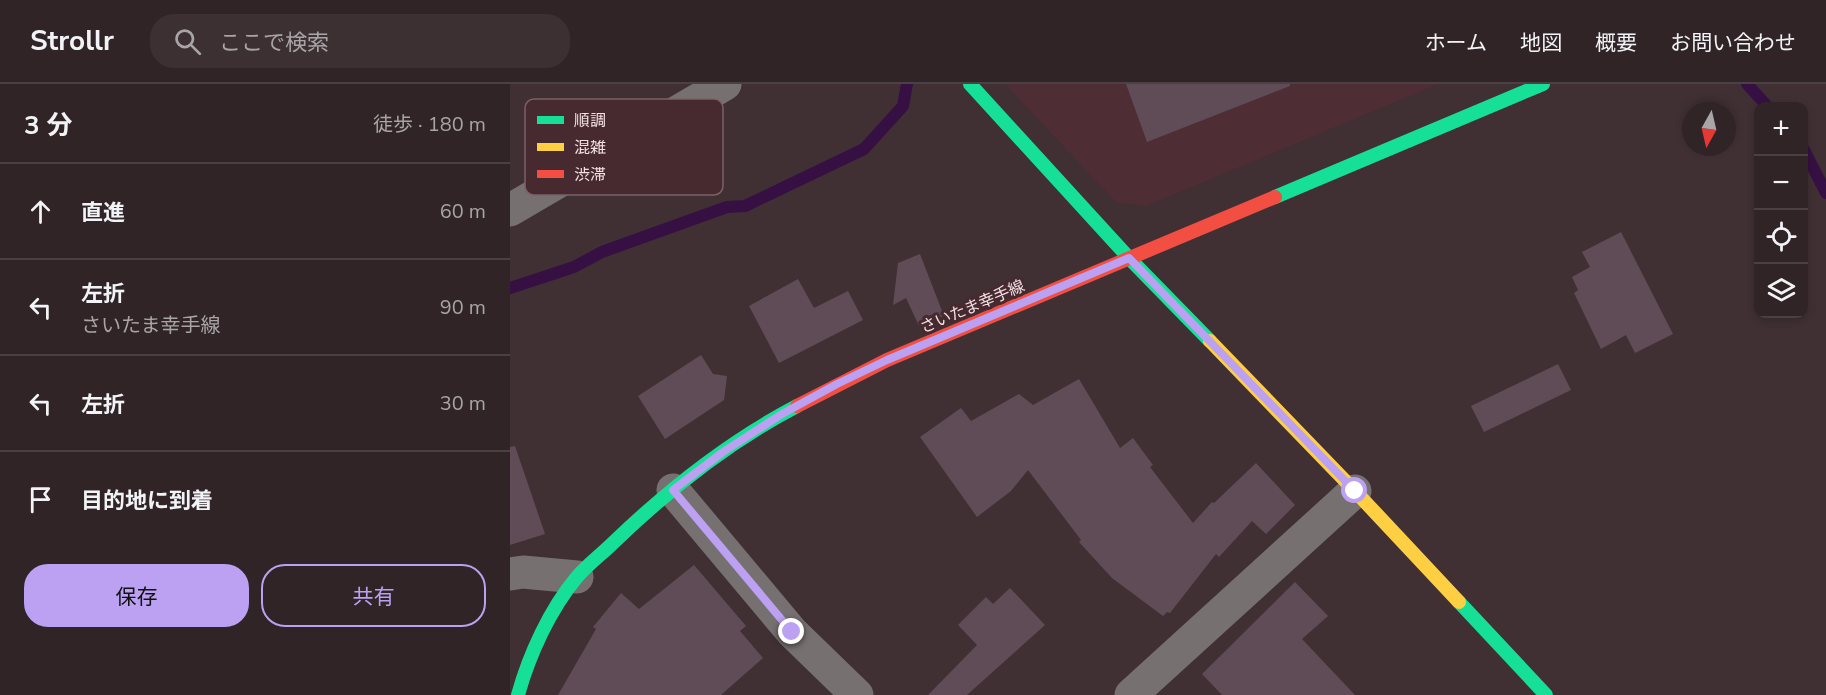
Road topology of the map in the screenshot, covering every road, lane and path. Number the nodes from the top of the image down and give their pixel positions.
1 (725, 84) edge
2 (970, 84) edge
3 (1543, 84) edge
4 (699, 99) edge
5 (536, 195) edge
6 (510, 210) edge
7 (1129, 258) junction
8 (673, 490) junction
9 (1355, 491) junction
10 (510, 574) edge
11 (577, 577) junction
12 (518, 695) edge
13 (857, 695) edge
14 (1131, 695) edge
15 (1546, 695) edge

1 - 4 street
2 - 7 main road
3 - 7 main road, さいたま幸手線
5 - 6 street
7 - 8 main road, さいたま幸手線
7 - 9 main road
8 - 11 main road, さいたま幸手線
8 - 13 street
9 - 14 street
9 - 15 main road
10 - 11 street
11 - 12 main road, さいたま幸手線

